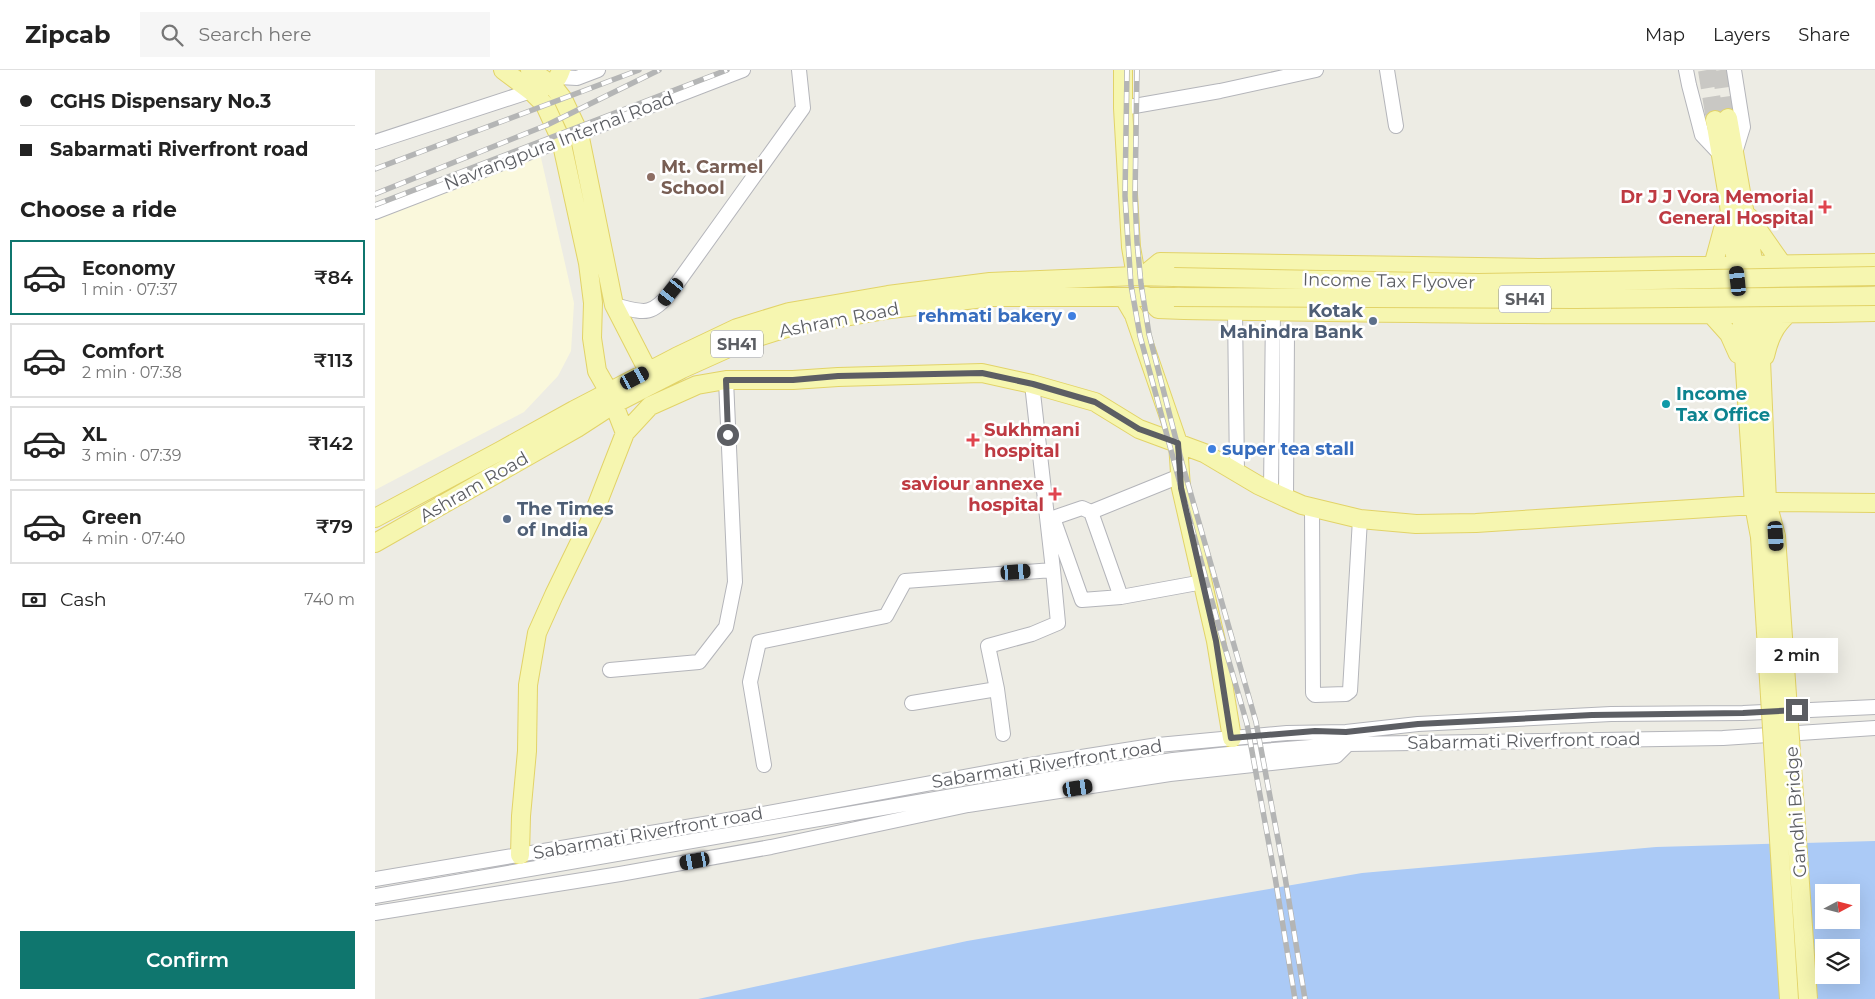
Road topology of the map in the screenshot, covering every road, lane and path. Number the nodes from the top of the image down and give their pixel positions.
1 (503, 70) edge
2 (530, 70) edge
3 (599, 70) edge
4 (743, 70) edge
5 (799, 70) edge
6 (1123, 70) edge
7 (1316, 70) edge
8 (1387, 70) edge
9 (1686, 70) edge
10 (1734, 70) edge
11 (557, 77) edge
12 (531, 91) junction
13 (1123, 108) junction
14 (1722, 118) tunnel mouth
15 (1396, 126) dead end
16 (579, 133) junction
17 (561, 140) junction
18 (375, 142) edge
19 (1727, 154) junction
20 (1736, 207) junction
21 (375, 212) edge
22 (1875, 263) edge
23 (1782, 264) junction
24 (1755, 265) junction
25 (1713, 266) junction
26 (1736, 266) junction
27 (1139, 276) junction
28 (1875, 276) edge
29 (1146, 296) junction
30 (1875, 296) edge
31 (1123, 298) junction
32 (614, 305) junction
33 (1235, 310) junction
34 (1273, 311) junction
35 (1875, 312) edge
36 (1759, 314) junction
37 (1788, 314) junction
38 (1712, 315) junction
39 (1740, 315) junction
40 (1287, 333) dead end
41 (1762, 370) junction
42 (1744, 374) junction
43 (652, 377) junction
44 (726, 380) junction
45 (1033, 384) junction
46 (612, 398) junction
47 (664, 399) junction
48 (625, 433) junction
49 (1178, 443) junction
50 (1237, 473) junction
51 (1180, 476) junction
52 (1278, 494) junction
53 (1760, 503) junction
54 (1875, 503) edge
55 (1312, 507) junction
56 (1091, 512) junction
57 (375, 518) edge
58 (1360, 519) junction
59 (1768, 536) junction
60 (375, 543) edge
61 (1053, 570) junction
62 (1203, 582) junction
63 (1121, 597) junction
64 (611, 670) dead end
65 (997, 689) junction
66 (912, 702) dead end
67 (1875, 707) edge
68 (1875, 728) edge
69 (1003, 734) dead end
70 (1231, 738) junction
71 (1348, 744) junction
72 (764, 765) dead end
73 (617, 854) junction
74 (521, 862) junction
75 (620, 874) junction
76 (375, 879) edge
77 (436, 886) junction
78 (375, 896) edge
79 (439, 903) junction
80 (375, 914) edge
81 (1789, 999) edge
82 (1808, 999) edge

1 - 12 main road
2 - 11 main road
3 - 11 street
4 - 16 street, Navrangpura Internal Road
5 - 32 street
6 - 13 main road
7 - 13 street
8 - 15 street
9 - 19 street
10 - 19 street
11 - 12 main road
11 - 16 main road
12 - 17 main road
12 - 18 street
13 - 27 main road
14 - 19 main road
16 - 17 street, Navrangpura Internal Road
16 - 32 main road
17 - 21 street, Navrangpura Internal Road
17 - 46 main road
19 - 20 main road
20 - 23 main road
20 - 24 main road
20 - 25 main road
20 - 26 main road
22 - 23 main road
23 - 24 main road
24 - 26 main road
24 - 36 main road
25 - 26 main road
25 - 27 main road
26 - 39 main road
27 - 28 main road, Income Tax Flyover, bridge
27 - 43 main road, Ashram Road
29 - 30 main road, Income Tax Flyover / SH41, bridge
29 - 31 main road, Ashram Road / SH41
29 - 33 main road
31 - 43 main road, Ashram Road / SH41
31 - 49 main road
32 - 43 main road
33 - 34 main road
33 - 50 street
34 - 38 main road
34 - 52 street
35 - 37 main road
36 - 37 main road
36 - 39 main road
36 - 41 main road
37 - 41 main road
38 - 39 main road
38 - 42 main road
39 - 42 main road
40 - 52 street
41 - 53 main road
42 - 53 main road
43 - 46 main road, Ashram Road
43 - 47 main road
44 - 45 main road
44 - 47 main road
44 - 64 street
45 - 49 main road
45 - 61 street
46 - 48 main road
46 - 57 main road, Ashram Road
46 - 60 main road, Ashram Road
47 - 48 main road
48 - 74 main road
49 - 50 main road
49 - 51 main road
50 - 52 main road
51 - 56 street
51 - 62 main road
52 - 55 main road
53 - 54 main road
53 - 58 main road
53 - 59 main road
55 - 58 main road
55 - 58 street
56 - 63 street
56 - 63 street
59 - 81 main road, Gandhi Bridge, bridge
59 - 82 main road, Gandhi Bridge, bridge
61 - 65 street
61 - 72 street
62 - 63 street
62 - 70 main road
65 - 66 street
65 - 69 street
67 - 70 street, Sabarmati Riverfront road
68 - 71 street, Sabarmati Riverfront road
70 - 74 street, Sabarmati Riverfront road
71 - 73 street, Sabarmati Riverfront road
71 - 75 street
73 - 74 street, Sabarmati Riverfront road
73 - 75 street
74 - 76 street, Sabarmati Riverfront road
74 - 77 street, Sabarmati Riverfront road
75 - 79 street
77 - 78 street, Sabarmati Riverfront road
77 - 79 street
79 - 80 street

